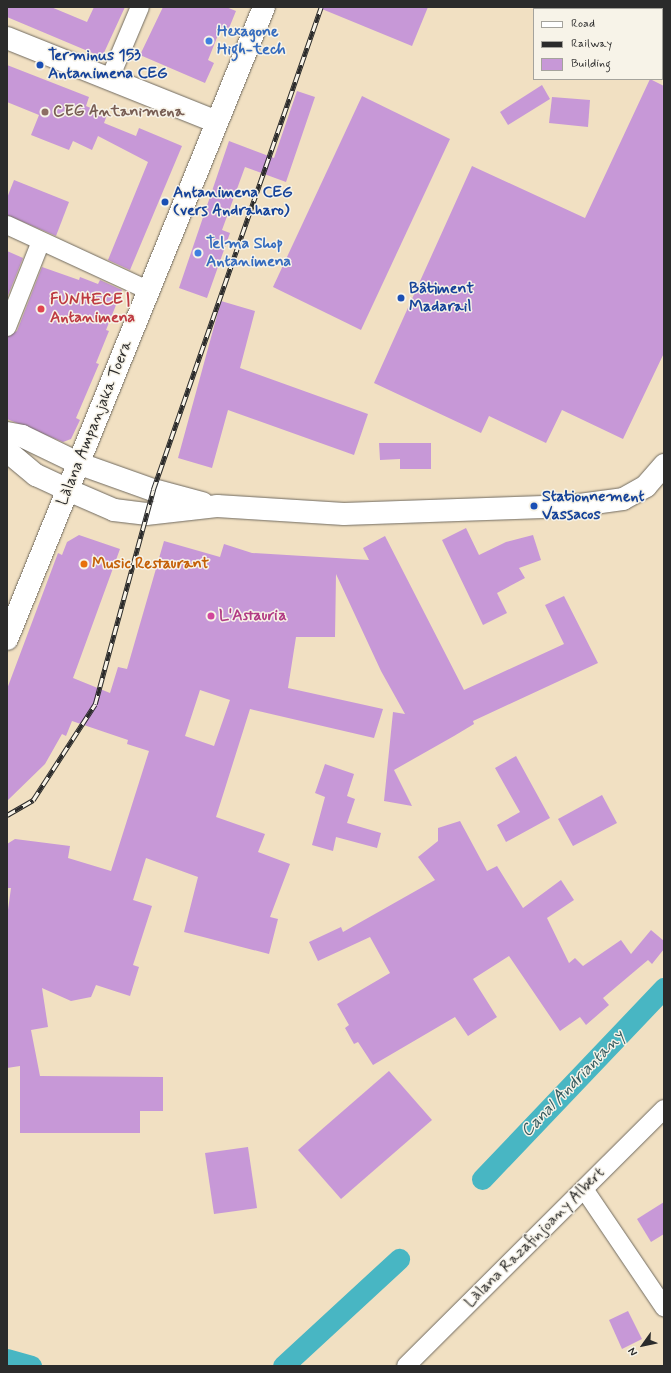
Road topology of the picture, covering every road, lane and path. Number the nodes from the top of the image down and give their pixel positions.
1 (140, 7) edge
2 (264, 7) edge
3 (7, 38) edge
4 (110, 78) junction
5 (217, 122) junction
6 (7, 226) edge
7 (41, 241) junction
8 (150, 291) junction
9 (7, 327) edge
10 (7, 433) edge
11 (7, 451) edge
12 (80, 464) junction
13 (664, 465) edge
14 (68, 490) junction
15 (217, 506) junction
16 (7, 639) edge
17 (664, 1109) edge
18 (584, 1189) junction
19 (664, 1307) edge
20 (406, 1366) edge

1 - 4 street
2 - 5 main road, Làlana Ampanjaka Toera
3 - 4 main road
4 - 5 main road
5 - 8 main road, Làlana Ampanjaka Toera
6 - 7 street
7 - 8 street
7 - 9 street
8 - 12 main road, Làlana Ampanjaka Toera
10 - 12 main road
11 - 14 main road
12 - 14 main road, Làlana Ampanjaka Toera
12 - 15 main road
13 - 15 main road
14 - 15 main road
14 - 16 main road, Làlana Ampanjaka Toera
17 - 18 street, Làlana Razafinjoany Albert
18 - 19 street
18 - 20 street, Làlana Razafinjoany Albert

